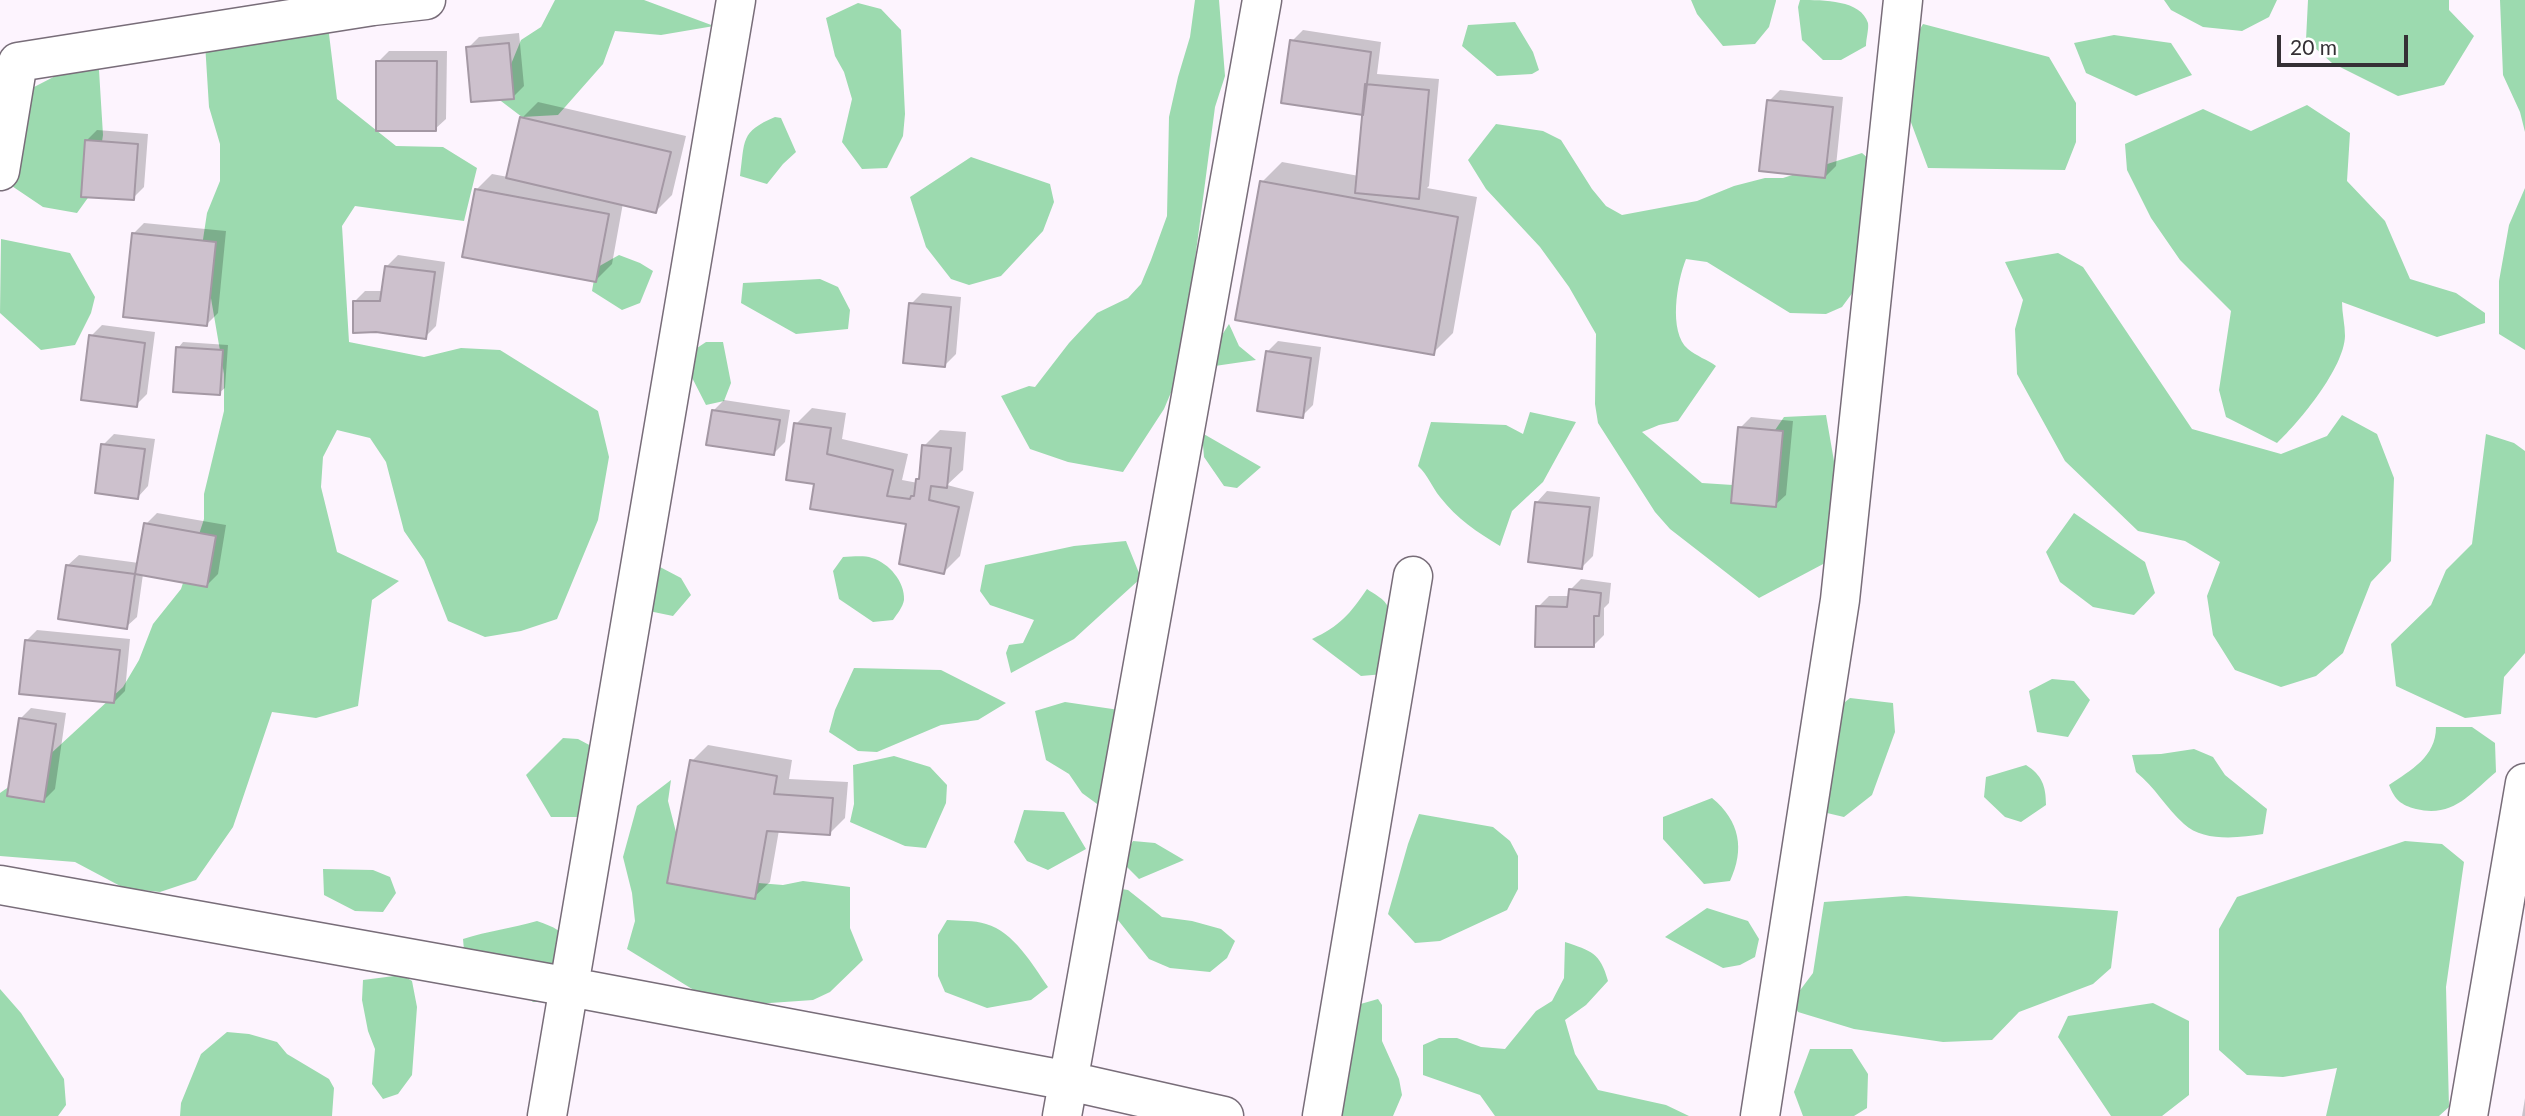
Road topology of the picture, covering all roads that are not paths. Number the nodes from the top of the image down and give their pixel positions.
1 (426, 0) edge
2 (736, 0) edge
3 (1262, 0) edge
4 (1903, 0) edge
5 (0, 171) edge
6 (1413, 576) dead end
7 (2525, 783) edge
8 (0, 885) edge
9 (570, 987) junction
10 (1065, 1098) edge
11 (547, 1116) edge
12 (1224, 1116) edge
13 (1322, 1116) edge
14 (1760, 1116) edge
15 (2468, 1116) edge

1 - 5 street
2 - 9 street
3 - 10 street
4 - 14 street
6 - 13 street
7 - 15 street
8 - 9 street
9 - 10 street
9 - 11 street
10 - 12 street

